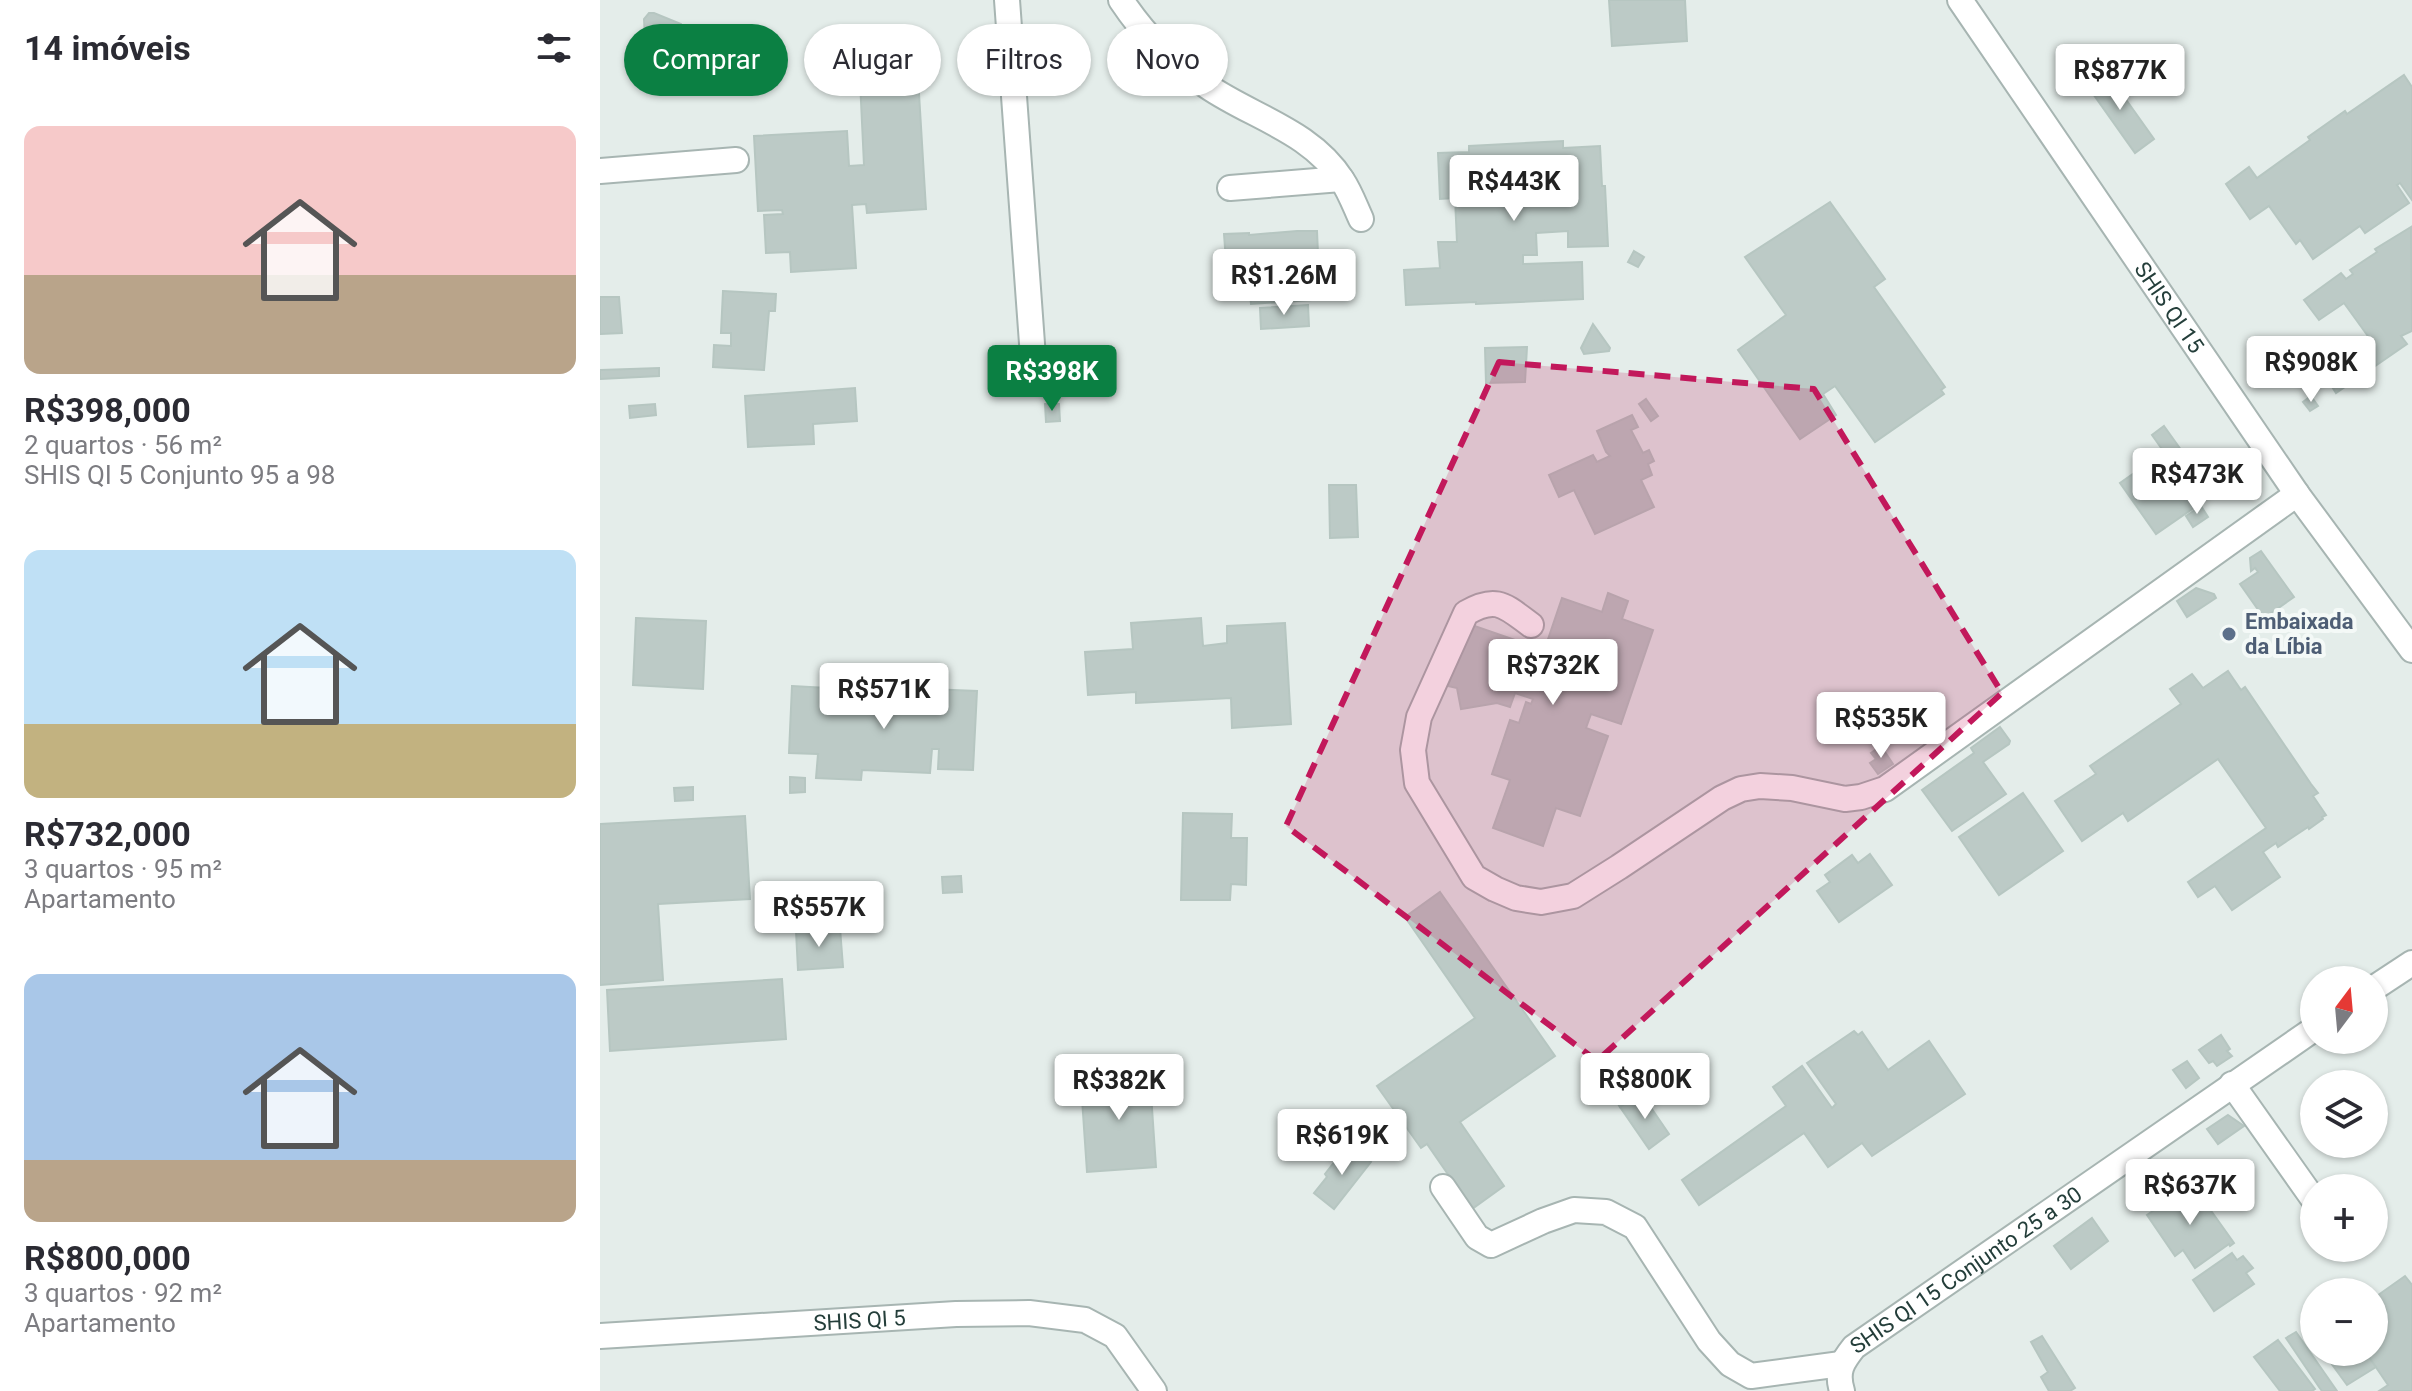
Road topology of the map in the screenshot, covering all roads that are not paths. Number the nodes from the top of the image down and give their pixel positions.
1 (1007, 0) edge
2 (1121, 0) edge
3 (1960, 0) edge
4 (736, 160) dead end
5 (600, 171) edge
6 (1341, 179) junction
7 (1230, 188) dead end
8 (1361, 219) dead end
9 (1034, 371) dead end
10 (2297, 494) junction
11 (1531, 625) dead end
12 (2412, 650) edge
13 (2412, 963) edge
14 (2388, 979) edge
15 (2300, 1038) edge
16 (2232, 1084) junction
17 (2300, 1180) edge
18 (1443, 1187) dead end
19 (600, 1336) edge
20 (1841, 1364) junction
21 (1154, 1391) edge
22 (1842, 1391) edge

1 - 9 street
2 - 6 street
3 - 10 street, SHIS QI 15
4 - 5 street
6 - 7 street
6 - 8 street
10 - 11 street
10 - 12 street, SHIS QI 15
13 - 14 street
15 - 16 street, SHIS QI 15 Conjunto 25 a 30
16 - 17 street
16 - 20 street, SHIS QI 15 Conjunto 25 a 30
18 - 20 street
19 - 21 street, SHIS QI 5
20 - 22 street, SHIS QI 15 Conjunto 25 a 30

